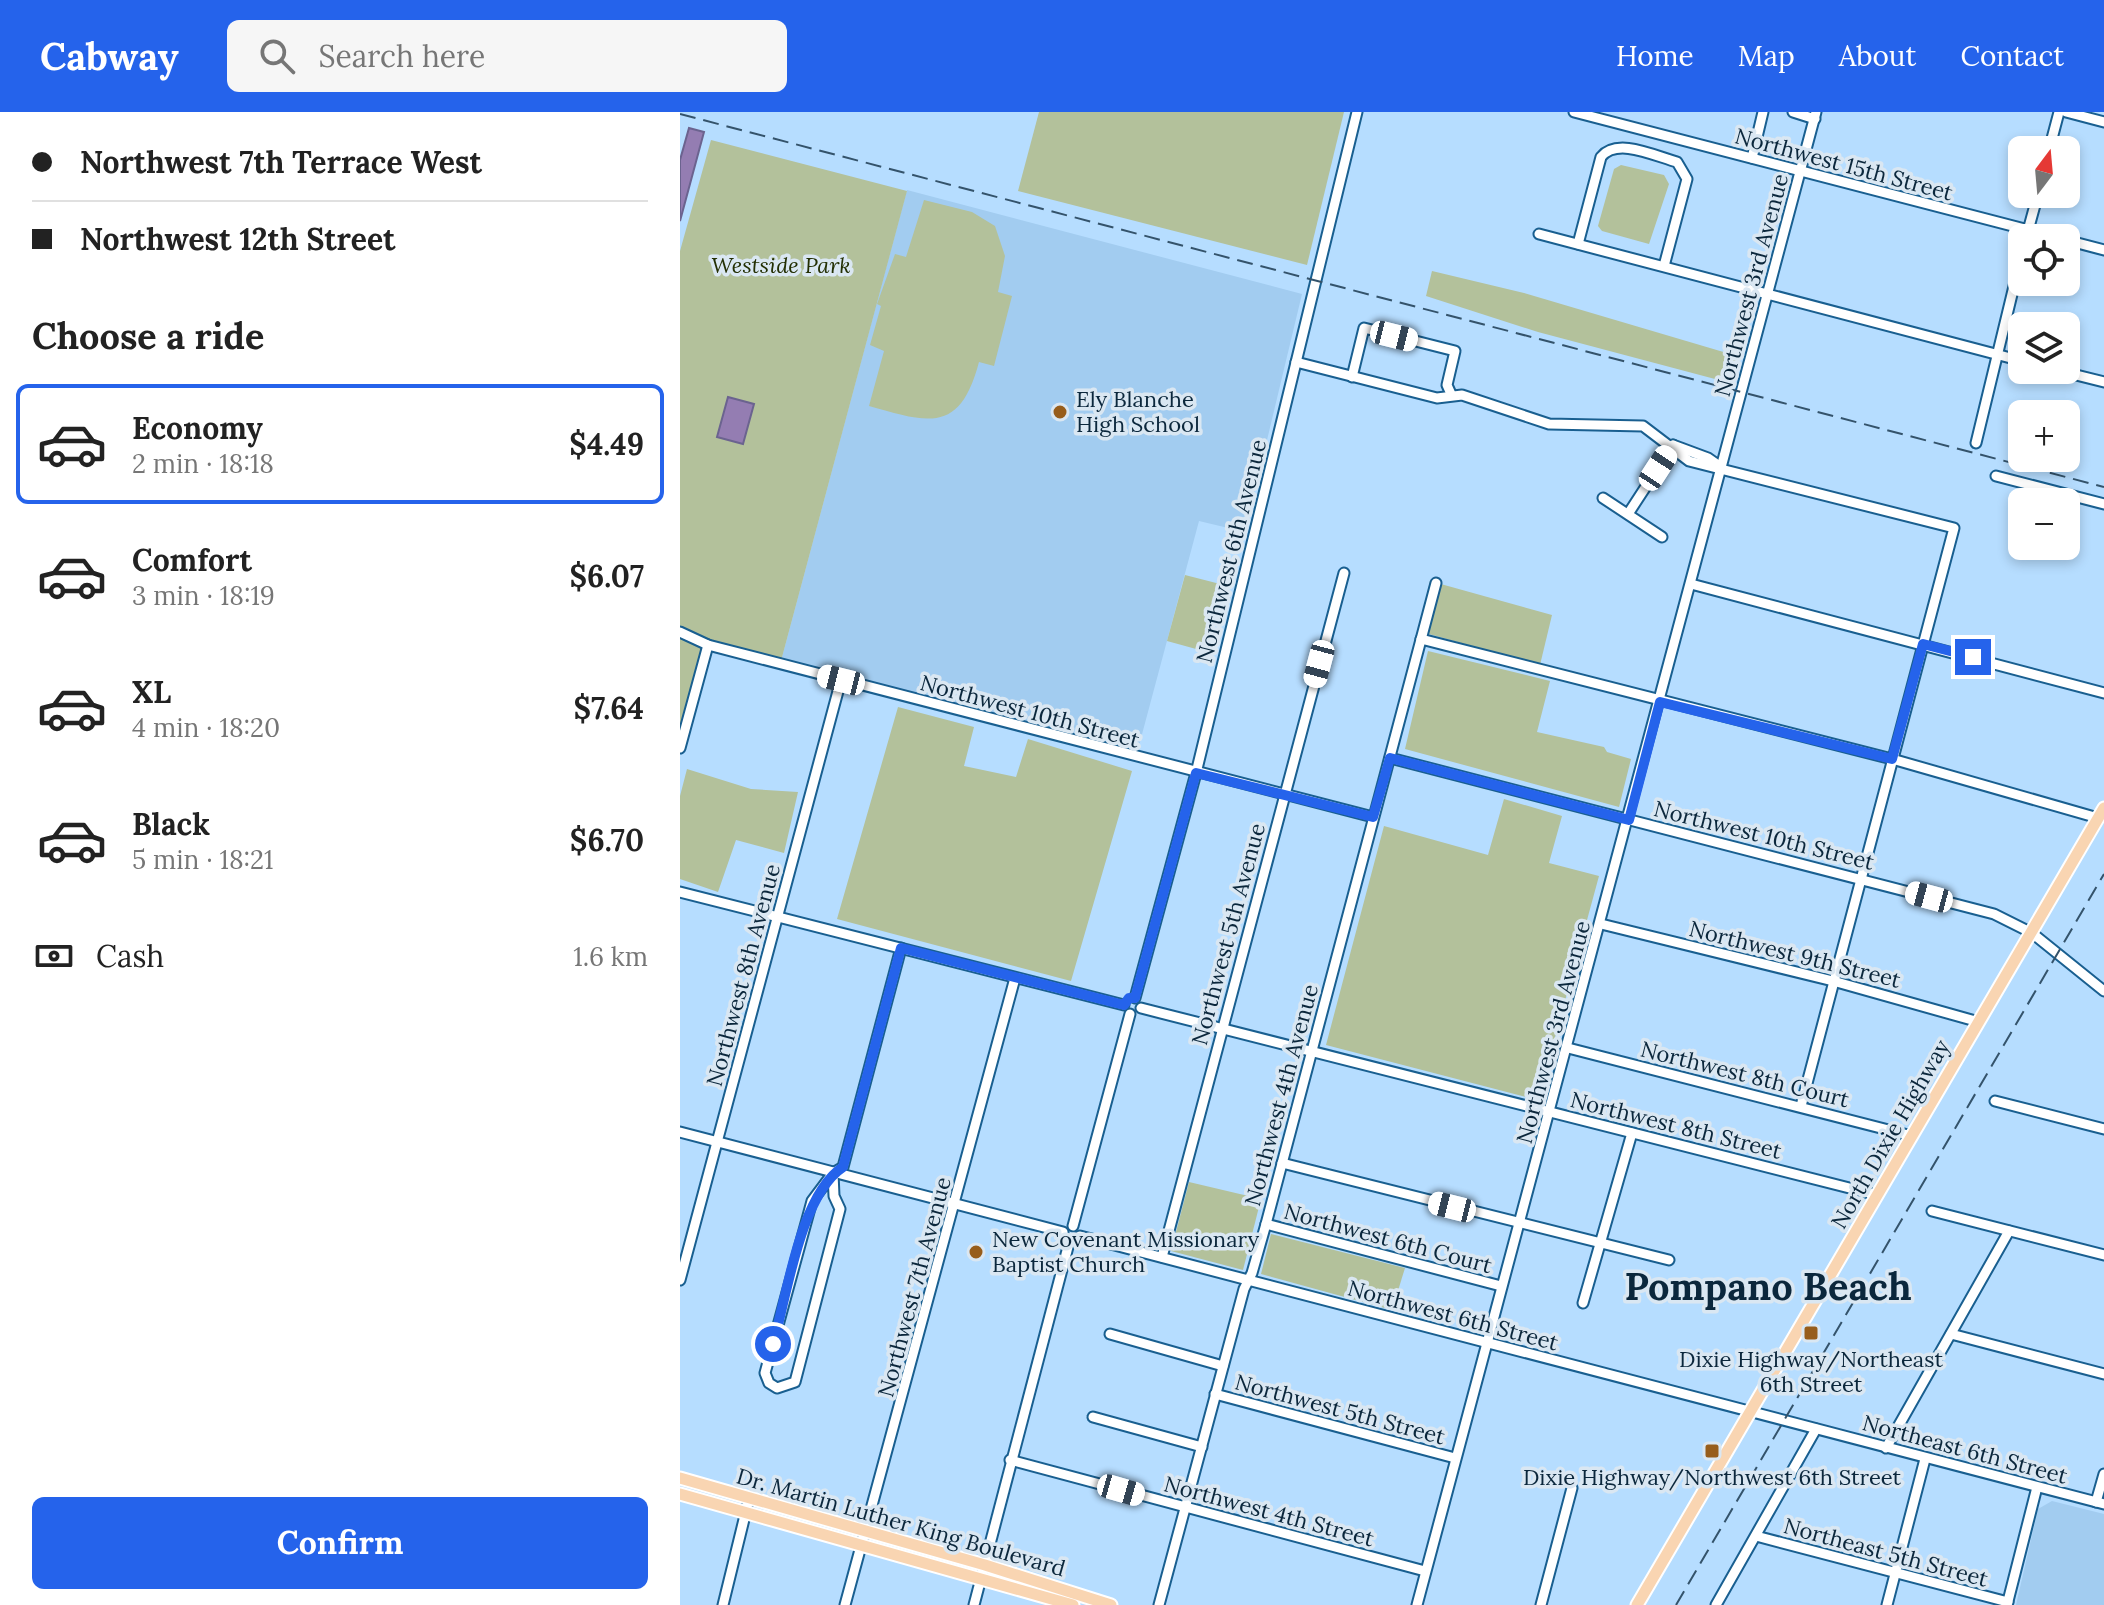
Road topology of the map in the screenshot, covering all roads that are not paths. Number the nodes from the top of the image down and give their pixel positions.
1 (1357, 112) edge
2 (1574, 112) edge
3 (1763, 112) edge
4 (1793, 112) edge
5 (2059, 112) edge
6 (2066, 112) edge
7 (1816, 115) edge
8 (2104, 122) edge
9 (2053, 136) edge
10 (1752, 158) junction
11 (1801, 172) junction
12 (2008, 229) edge
13 (1539, 234) dead end
14 (1578, 244) junction
15 (2080, 244) edge
16 (2104, 250) edge
17 (1664, 266) junction
18 (1767, 293) junction
19 (2011, 296) edge
20 (1997, 355) junction
21 (2008, 358) edge
22 (1296, 362) junction
23 (2080, 376) edge
24 (1352, 377) junction
25 (2104, 382) edge
26 (1451, 394) junction
27 (1976, 443) dead end
28 (1673, 445) junction
29 (1721, 467) junction
30 (1996, 476) dead end
31 (1603, 498) dead end
32 (2104, 504) edge
33 (1628, 514) junction
34 (1662, 537) dead end
35 (1344, 573) dead end
36 (1436, 583) dead end
37 (1691, 584) junction
38 (680, 632) edge
39 (1421, 639) junction
40 (1923, 644) junction
41 (708, 645) junction
42 (841, 680) junction
43 (2104, 693) edge
44 (1660, 702) junction
45 (680, 748) edge
46 (1390, 758) junction
47 (1892, 759) junction
48 (1196, 773) junction
49 (1284, 794) junction
50 (2101, 813) edge
51 (1373, 817) junction
52 (1629, 820) junction
53 (1861, 879) junction
54 (680, 892) edge
55 (777, 916) junction
56 (1601, 924) junction
57 (2032, 933) junction
58 (901, 948) junction
59 (1015, 978) junction
60 (1833, 981) junction
61 (2104, 991) edge
62 (1135, 998) junction
63 (1141, 1008) junction
64 (1127, 1010) junction
65 (1979, 1022) junction
66 (1221, 1029) junction
67 (1568, 1048) junction
68 (1310, 1053) junction
69 (1995, 1101) dead end
70 (1801, 1106) junction
71 (1551, 1112) junction
72 (2104, 1129) edge
73 (680, 1132) edge
74 (1632, 1133) junction
75 (1912, 1136) junction
76 (718, 1142) junction
77 (1282, 1163) junction
78 (833, 1173) junction
79 (1877, 1195) junction
80 (954, 1205) junction
81 (1932, 1211) dead end
82 (1266, 1224) junction
83 (1519, 1224) junction
84 (1073, 1226) junction
85 (2009, 1231) junction
86 (1063, 1232) junction
87 (1080, 1236) junction
88 (1599, 1242) junction
89 (1069, 1243) junction
90 (2104, 1255) edge
91 (1162, 1257) junction
92 (1669, 1260) dead end
93 (680, 1280) edge
94 (1249, 1280) junction
95 (1501, 1286) junction
96 (1583, 1303) dead end
97 (1110, 1334) dead end
98 (1951, 1334) junction
99 (1486, 1343) junction
100 (1223, 1366) junction
101 (2104, 1374) edge
102 (1215, 1394) junction
103 (1751, 1411) junction
104 (1093, 1417) dead end
105 (1816, 1429) junction
106 (1202, 1447) junction
107 (1886, 1448) junction
108 (1455, 1458) junction
109 (1925, 1459) junction
110 (1010, 1460) junction
111 (2104, 1474) edge
112 (680, 1478) edge
113 (2037, 1487) junction
114 (1572, 1488) dead end
115 (680, 1494) edge
116 (749, 1499) junction
117 (2100, 1503) edge
118 (1186, 1507) junction
119 (746, 1513) junction
120 (866, 1532) junction
121 (1756, 1536) junction
122 (861, 1546) junction
123 (985, 1565) junction
124 (1425, 1571) junction
125 (1895, 1573) junction
126 (981, 1577) junction
127 (1104, 1604) edge
128 (2008, 1604) edge
129 (723, 1605) edge
130 (845, 1605) edge
131 (974, 1605) edge
132 (1073, 1605) edge
133 (1159, 1605) edge
134 (1417, 1605) edge
135 (1541, 1605) edge
136 (1637, 1605) edge
137 (1716, 1605) edge
138 (1887, 1605) edge

1 - 22 street, Northwest 6th Avenue
2 - 10 street, Northwest 15th Street
3 - 10 street
4 - 7 street
5 - 9 street
6 - 8 street
7 - 11 street, Northwest 3rd Avenue
10 - 11 street, Northwest 15th Street
11 - 12 street, Northwest 15th Street
11 - 18 street, Northwest 3rd Avenue
13 - 14 street
14 - 17 street
14 - 17 street
15 - 16 street
17 - 18 street
18 - 20 street
18 - 29 street, Northwest 3rd Avenue
19 - 20 street
20 - 21 street
20 - 27 street
22 - 24 street
22 - 48 street, Northwest 6th Avenue
23 - 25 street
24 - 26 street
24 - 26 street
26 - 28 street
28 - 29 street
28 - 33 street
29 - 37 street, Northwest 3rd Avenue
29 - 40 street
30 - 32 street
31 - 33 street
33 - 34 street
35 - 49 street, Northwest 5th Avenue
36 - 39 street, Northwest 4th Avenue
37 - 40 street
37 - 44 street, Northwest 3rd Avenue
38 - 41 street, Northwest 10th Street
39 - 44 street
39 - 46 street, Northwest 4th Avenue
40 - 43 street
40 - 47 street
41 - 42 street, Northwest 10th Street
41 - 45 street
42 - 48 street, Northwest 10th Street
42 - 55 street, Northwest 8th Avenue
44 - 47 street
44 - 52 street, Northwest 3rd Avenue
46 - 51 street, Northwest 4th Avenue
46 - 52 street, Northwest 10th Street
47 - 50 street
47 - 53 street
48 - 49 street, Northwest 10th Street
48 - 62 street, Northwest 6th Avenue
49 - 51 street, Northwest 10th Street
49 - 66 street, Northwest 5th Avenue
50 - 57 main road, North Dixie Highway
51 - 68 street, Northwest 4th Avenue
52 - 53 street, Northwest 10th Street
52 - 56 street, Northwest 3rd Avenue
53 - 57 street, Northwest 10th Street
53 - 60 street
54 - 55 street
55 - 58 street
55 - 76 street, Northwest 8th Avenue
56 - 60 street, Northwest 9th Street
56 - 67 street, Northwest 3rd Avenue
57 - 61 street, Northwest 10th Street
57 - 65 main road, North Dixie Highway
58 - 59 street
58 - 78 street
59 - 64 street
59 - 80 street, Northwest 7th Avenue
60 - 65 street, Northwest 9th Street
60 - 70 street
62 - 63 street
62 - 64 street
63 - 64 street
63 - 66 street, Northwest 8th Street
64 - 84 street
65 - 75 main road, North Dixie Highway
66 - 68 street, Northwest 8th Street
66 - 91 street, Northwest 5th Avenue
67 - 70 street, Northwest 8th Court
67 - 71 street, Northwest 3rd Avenue
68 - 71 street, Northwest 8th Street
68 - 77 street, Northwest 4th Avenue
69 - 72 street
70 - 75 street, Northwest 8th Court
71 - 74 street, Northwest 8th Street
71 - 83 street, Northwest 3rd Avenue
73 - 76 street
74 - 79 street, Northwest 8th Street
74 - 88 street
75 - 79 main road, North Dixie Highway
76 - 78 street
76 - 93 street, Northwest 8th Avenue
77 - 82 street, Northwest 4th Avenue
77 - 83 street
78 - 78 street
78 - 80 street
79 - 103 main road, North Dixie Highway
80 - 86 street
80 - 120 street, Northwest 7th Avenue
81 - 85 street
82 - 94 street, Northwest 4th Avenue
82 - 95 street, Northwest 6th Court
83 - 88 street
83 - 95 street, Northwest 3rd Avenue
84 - 86 street
84 - 87 street
85 - 90 street
85 - 98 street
86 - 89 street
87 - 89 street
87 - 91 street, Northwest 6th Street
88 - 92 street
88 - 96 street
89 - 110 street
91 - 94 street, Northwest 6th Street
94 - 99 street, Northwest 6th Street
94 - 100 street, Northwest 4th Avenue
95 - 99 street, Northwest 3rd Avenue
97 - 100 street, Northwest 5th Street
98 - 101 street
98 - 107 street
99 - 103 street, Northwest 6th Street
99 - 108 street, Northwest 3rd Avenue
100 - 102 street, Northwest 4th Avenue
102 - 106 street, Northwest 4th Avenue
102 - 108 street, Northwest 5th Street
103 - 105 street, Northwest 6th Street
103 - 136 main road, North Dixie Highway
104 - 106 street
105 - 107 street, Northeast 6th Street
105 - 121 street
106 - 118 street, Northwest 4th Avenue
107 - 109 street, Northeast 6th Street
108 - 124 street, Northwest 3rd Avenue
109 - 113 street, Northeast 6th Street
109 - 125 street
110 - 118 street, Northwest 4th Street
110 - 123 street
111 - 117 street
112 - 116 main road, Dr. Martin Luther King Boulevard
113 - 117 street, Northeast 6th Street
113 - 128 street
114 - 135 street
115 - 119 main road, Dr. Martin Luther King Boulevard
116 - 119 street
116 - 120 main road, Dr. Martin Luther King Boulevard
118 - 124 street, Northwest 4th Street
118 - 133 street, Northwest 4th Avenue
119 - 122 main road, Dr. Martin Luther King Boulevard
119 - 129 street
120 - 122 street, Northwest 7th Avenue
120 - 123 main road, Dr. Martin Luther King Boulevard
121 - 125 street, Northeast 5th Street
121 - 137 street
122 - 126 main road, Dr. Martin Luther King Boulevard
122 - 130 street, Northwest 7th Avenue
123 - 126 street
123 - 127 main road, Dr. Martin Luther King Boulevard
124 - 134 street, Northwest 3rd Avenue
125 - 128 street, Northeast 5th Street
125 - 138 street
126 - 131 street
126 - 132 main road, Dr. Martin Luther King Boulevard

